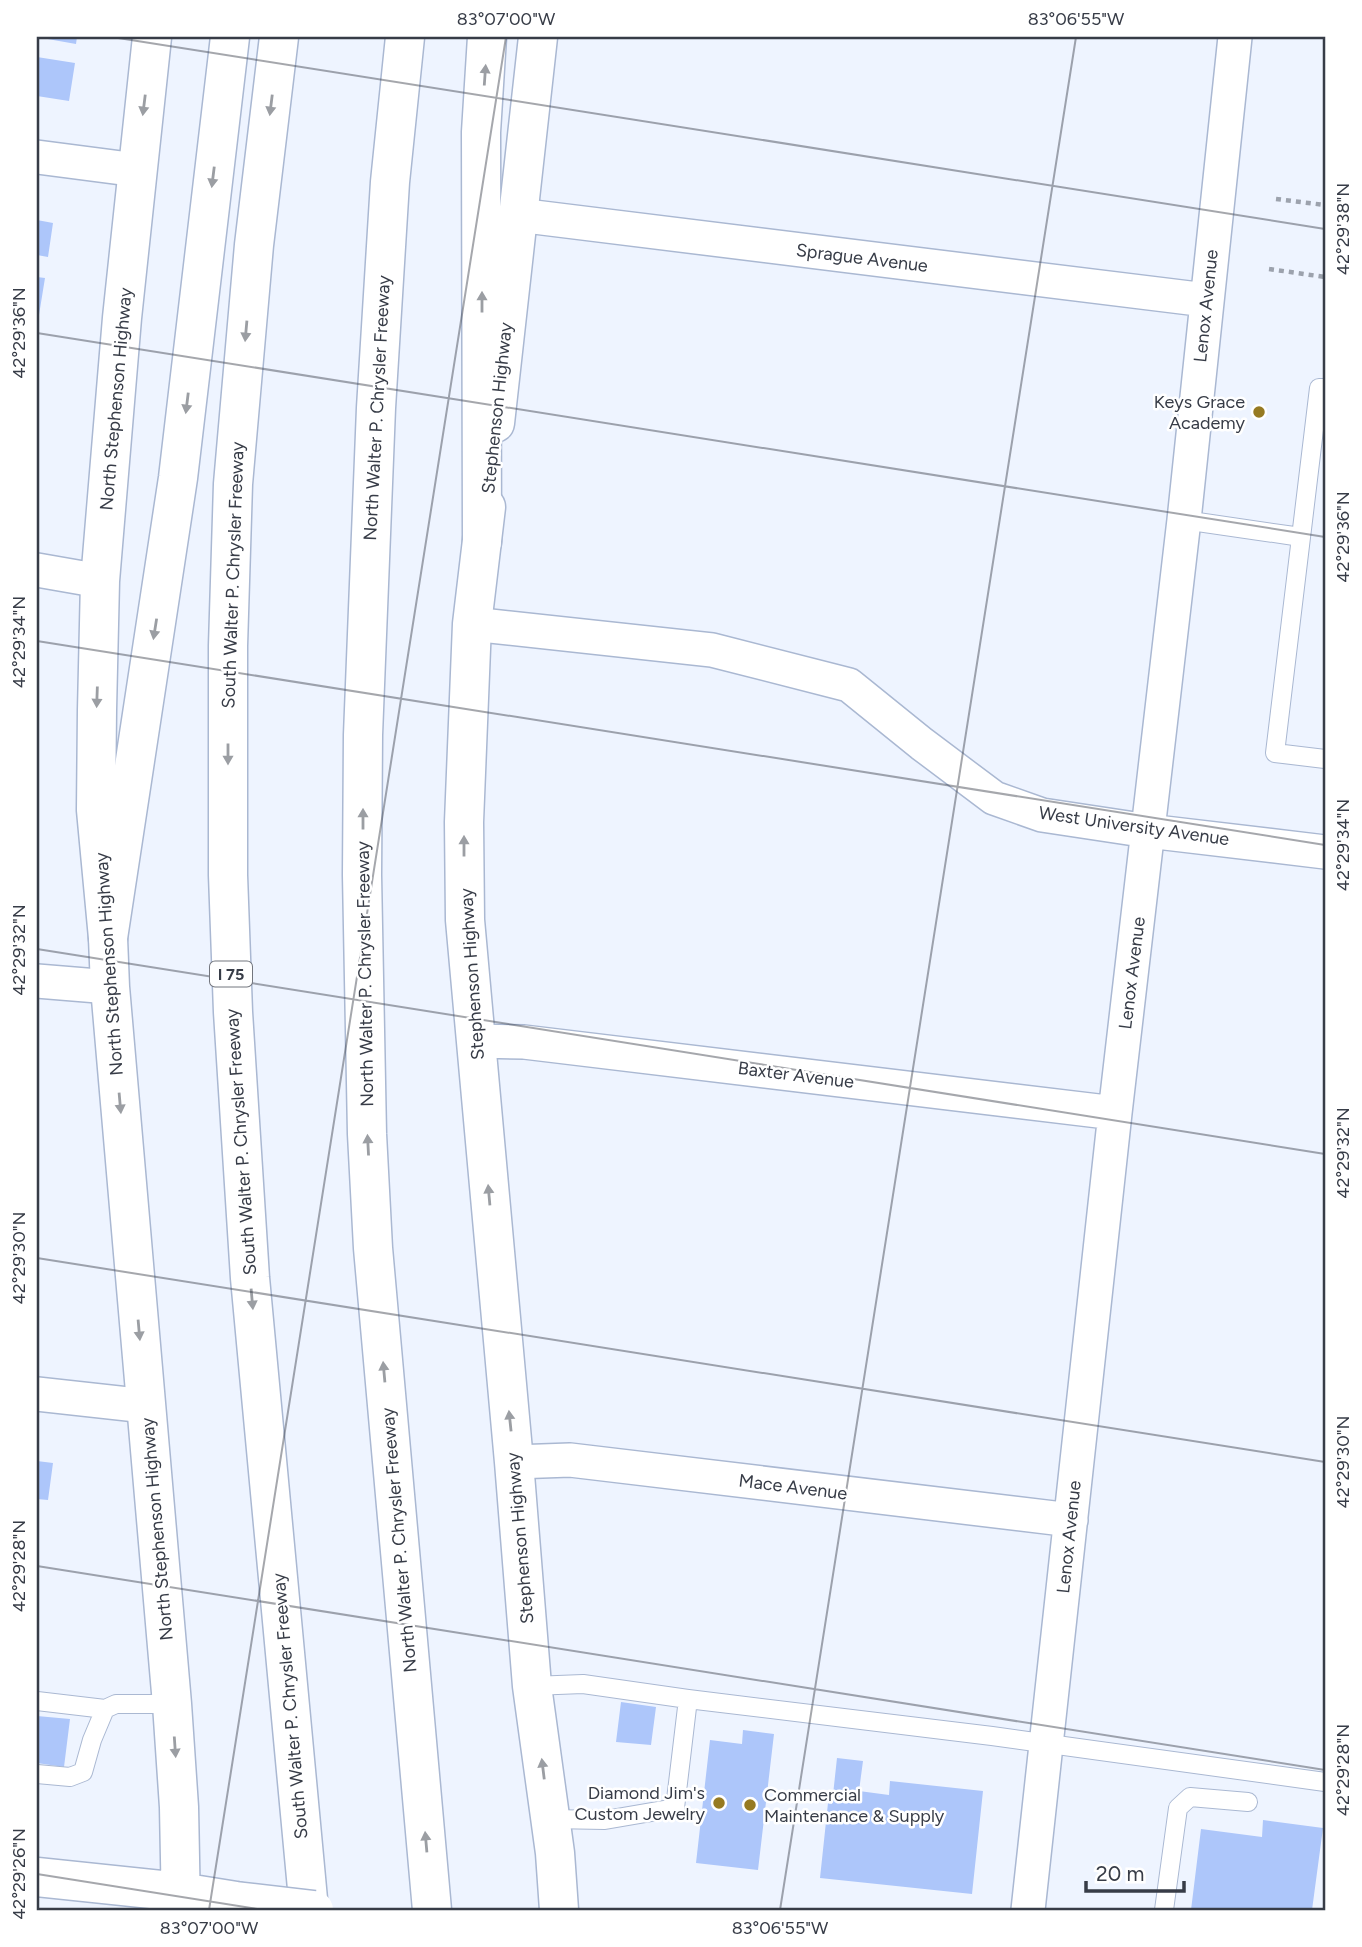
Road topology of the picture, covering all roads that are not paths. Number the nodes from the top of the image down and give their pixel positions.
1 (152, 37) edge
2 (230, 37) edge
3 (279, 37) edge
4 (405, 37) edge
5 (487, 37) edge
6 (538, 37) edge
7 (1235, 37) edge
8 (37, 157) edge
9 (136, 170) junction
10 (518, 215) junction
11 (1206, 300) junction
12 (1325, 388) edge
13 (1184, 520) junction
14 (1301, 537) junction
15 (482, 542) junction
16 (37, 570) edge
17 (100, 581) junction
18 (472, 624) junction
19 (1325, 759) edge
20 (1148, 831) junction
21 (1325, 852) edge
22 (108, 937) junction
23 (37, 981) edge
24 (110, 987) junction
25 (476, 1041) junction
26 (1115, 1113) junction
27 (37, 1394) edge
28 (146, 1406) junction
29 (514, 1462) junction
30 (1071, 1520) junction
31 (533, 1686) junction
32 (688, 1699) junction
33 (37, 1701) edge
34 (172, 1704) junction
35 (105, 1709) junction
36 (1046, 1744) junction
37 (37, 1774) edge
38 (1325, 1782) edge
39 (1248, 1802) dead end
40 (550, 1819) junction
41 (37, 1877) edge
42 (181, 1901) edge
43 (311, 1910) edge
44 (432, 1910) edge
45 (559, 1910) edge
46 (1028, 1910) edge
47 (1164, 1910) edge

1 -> 9 main road, North Stephenson Highway
2 -> 22 main road
3 -> 43 main road, South Walter P. Chrysler Freeway / I 75
44 -> 4 main road, North Walter P. Chrysler Freeway
15 -> 5 main road
6 - 10 main road, Stephenson Highway
7 - 11 street, Lenox Avenue
8 - 9 street
9 - 17 main road, North Stephenson Highway
10 - 11 street, Sprague Avenue
10 - 15 main road, Stephenson Highway
11 - 13 street, Lenox Avenue
12 - 14 lane
13 - 14 lane
13 - 20 street, Lenox Avenue
14 - 19 lane
15 - 18 main road, Stephenson Highway
16 - 17 street
17 -> 22 main road, North Stephenson Highway
18 - 20 street, West University Avenue
25 -> 18 main road, Stephenson Highway
20 - 21 street, West University Avenue
20 - 26 street, Lenox Avenue
22 - 24 main road, North Stephenson Highway
23 - 24 street
24 -> 28 main road, North Stephenson Highway
25 - 26 street, Baxter Avenue
29 -> 25 main road, Stephenson Highway
26 - 30 street, Lenox Avenue
27 - 28 street
28 - 34 main road, North Stephenson Highway
29 - 30 street, Mace Avenue
29 - 31 main road, Stephenson Highway
30 - 36 street, Lenox Avenue
31 - 32 lane
40 -> 31 main road, Stephenson Highway
32 - 36 lane
32 - 40 lane
33 - 35 lane
34 - 35 lane
34 -> 42 main road, North Stephenson Highway
35 - 37 lane
36 - 38 lane
36 - 46 street, Lenox Avenue
39 - 47 lane
40 - 45 main road, Stephenson Highway
41 - 42 main road
42 - 43 main road, bridge

